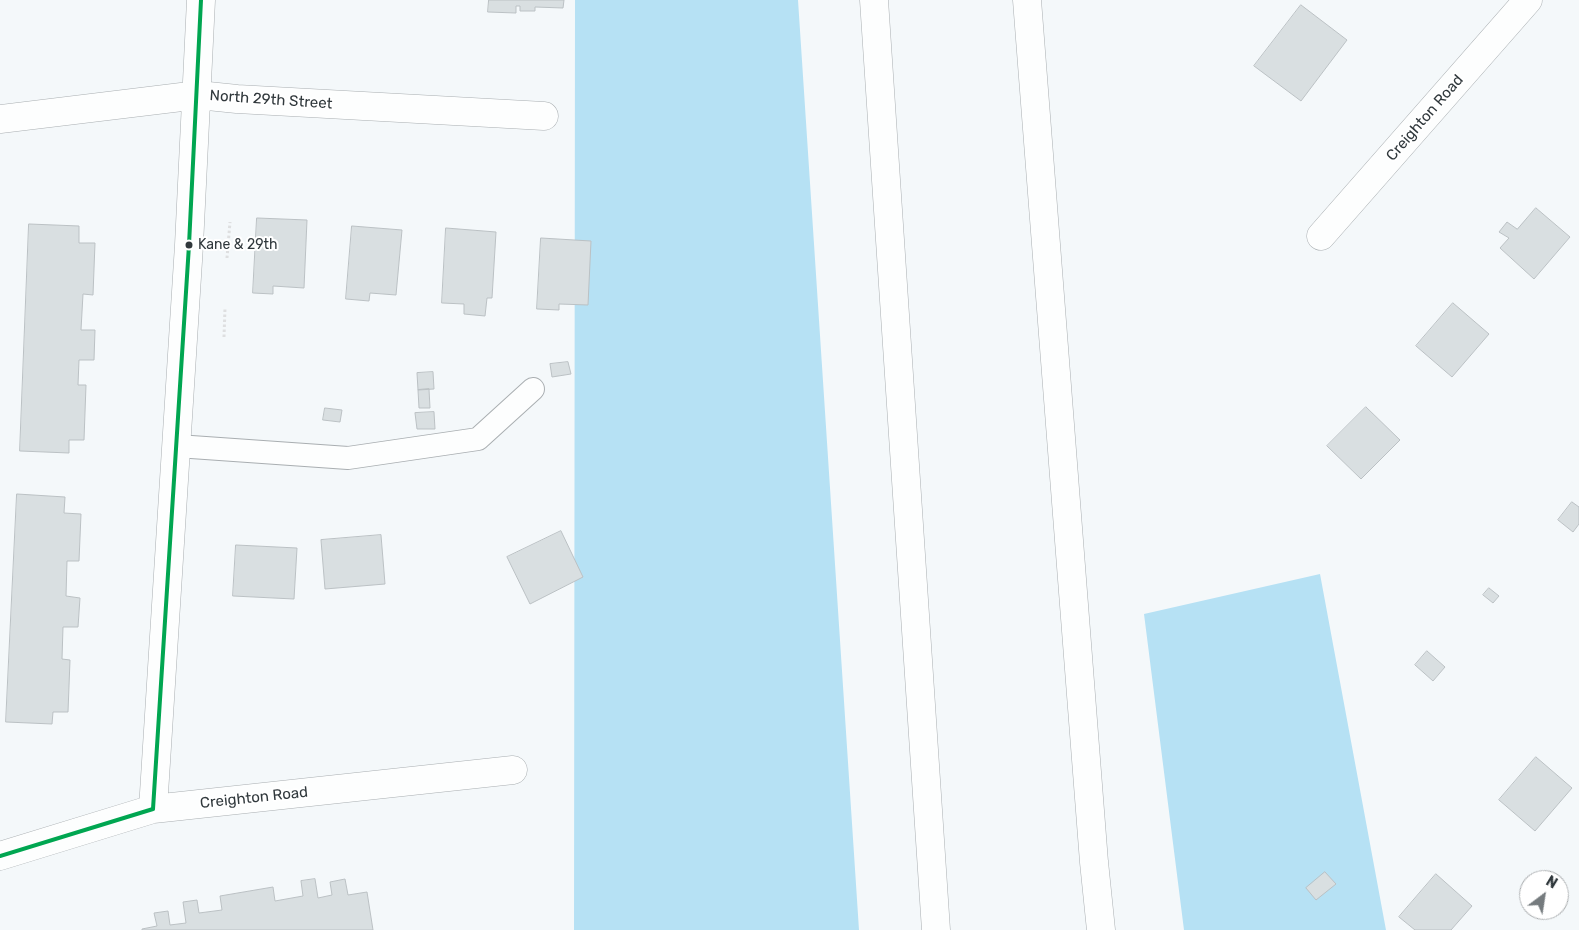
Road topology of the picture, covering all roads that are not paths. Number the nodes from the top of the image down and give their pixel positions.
1 (201, 0) edge
2 (874, 0) edge
3 (1027, 0) edge
4 (1528, 0) edge
5 (198, 94) junction
6 (544, 116) dead end
7 (0, 119) edge
8 (1321, 236) dead end
9 (533, 389) dead end
10 (177, 446) junction
11 (513, 770) dead end
12 (153, 809) junction
13 (0, 856) edge
14 (936, 930) edge
15 (1101, 930) edge

1 - 5 main road
2 - 14 main road
3 - 15 main road
4 - 8 main road, Creighton Road
5 - 6 main road, North 29th Street
5 - 7 main road, North 29th Street
5 - 10 main road
9 - 10 lane
10 - 12 main road
11 - 12 main road, Creighton Road
12 - 13 main road, Creighton Road

